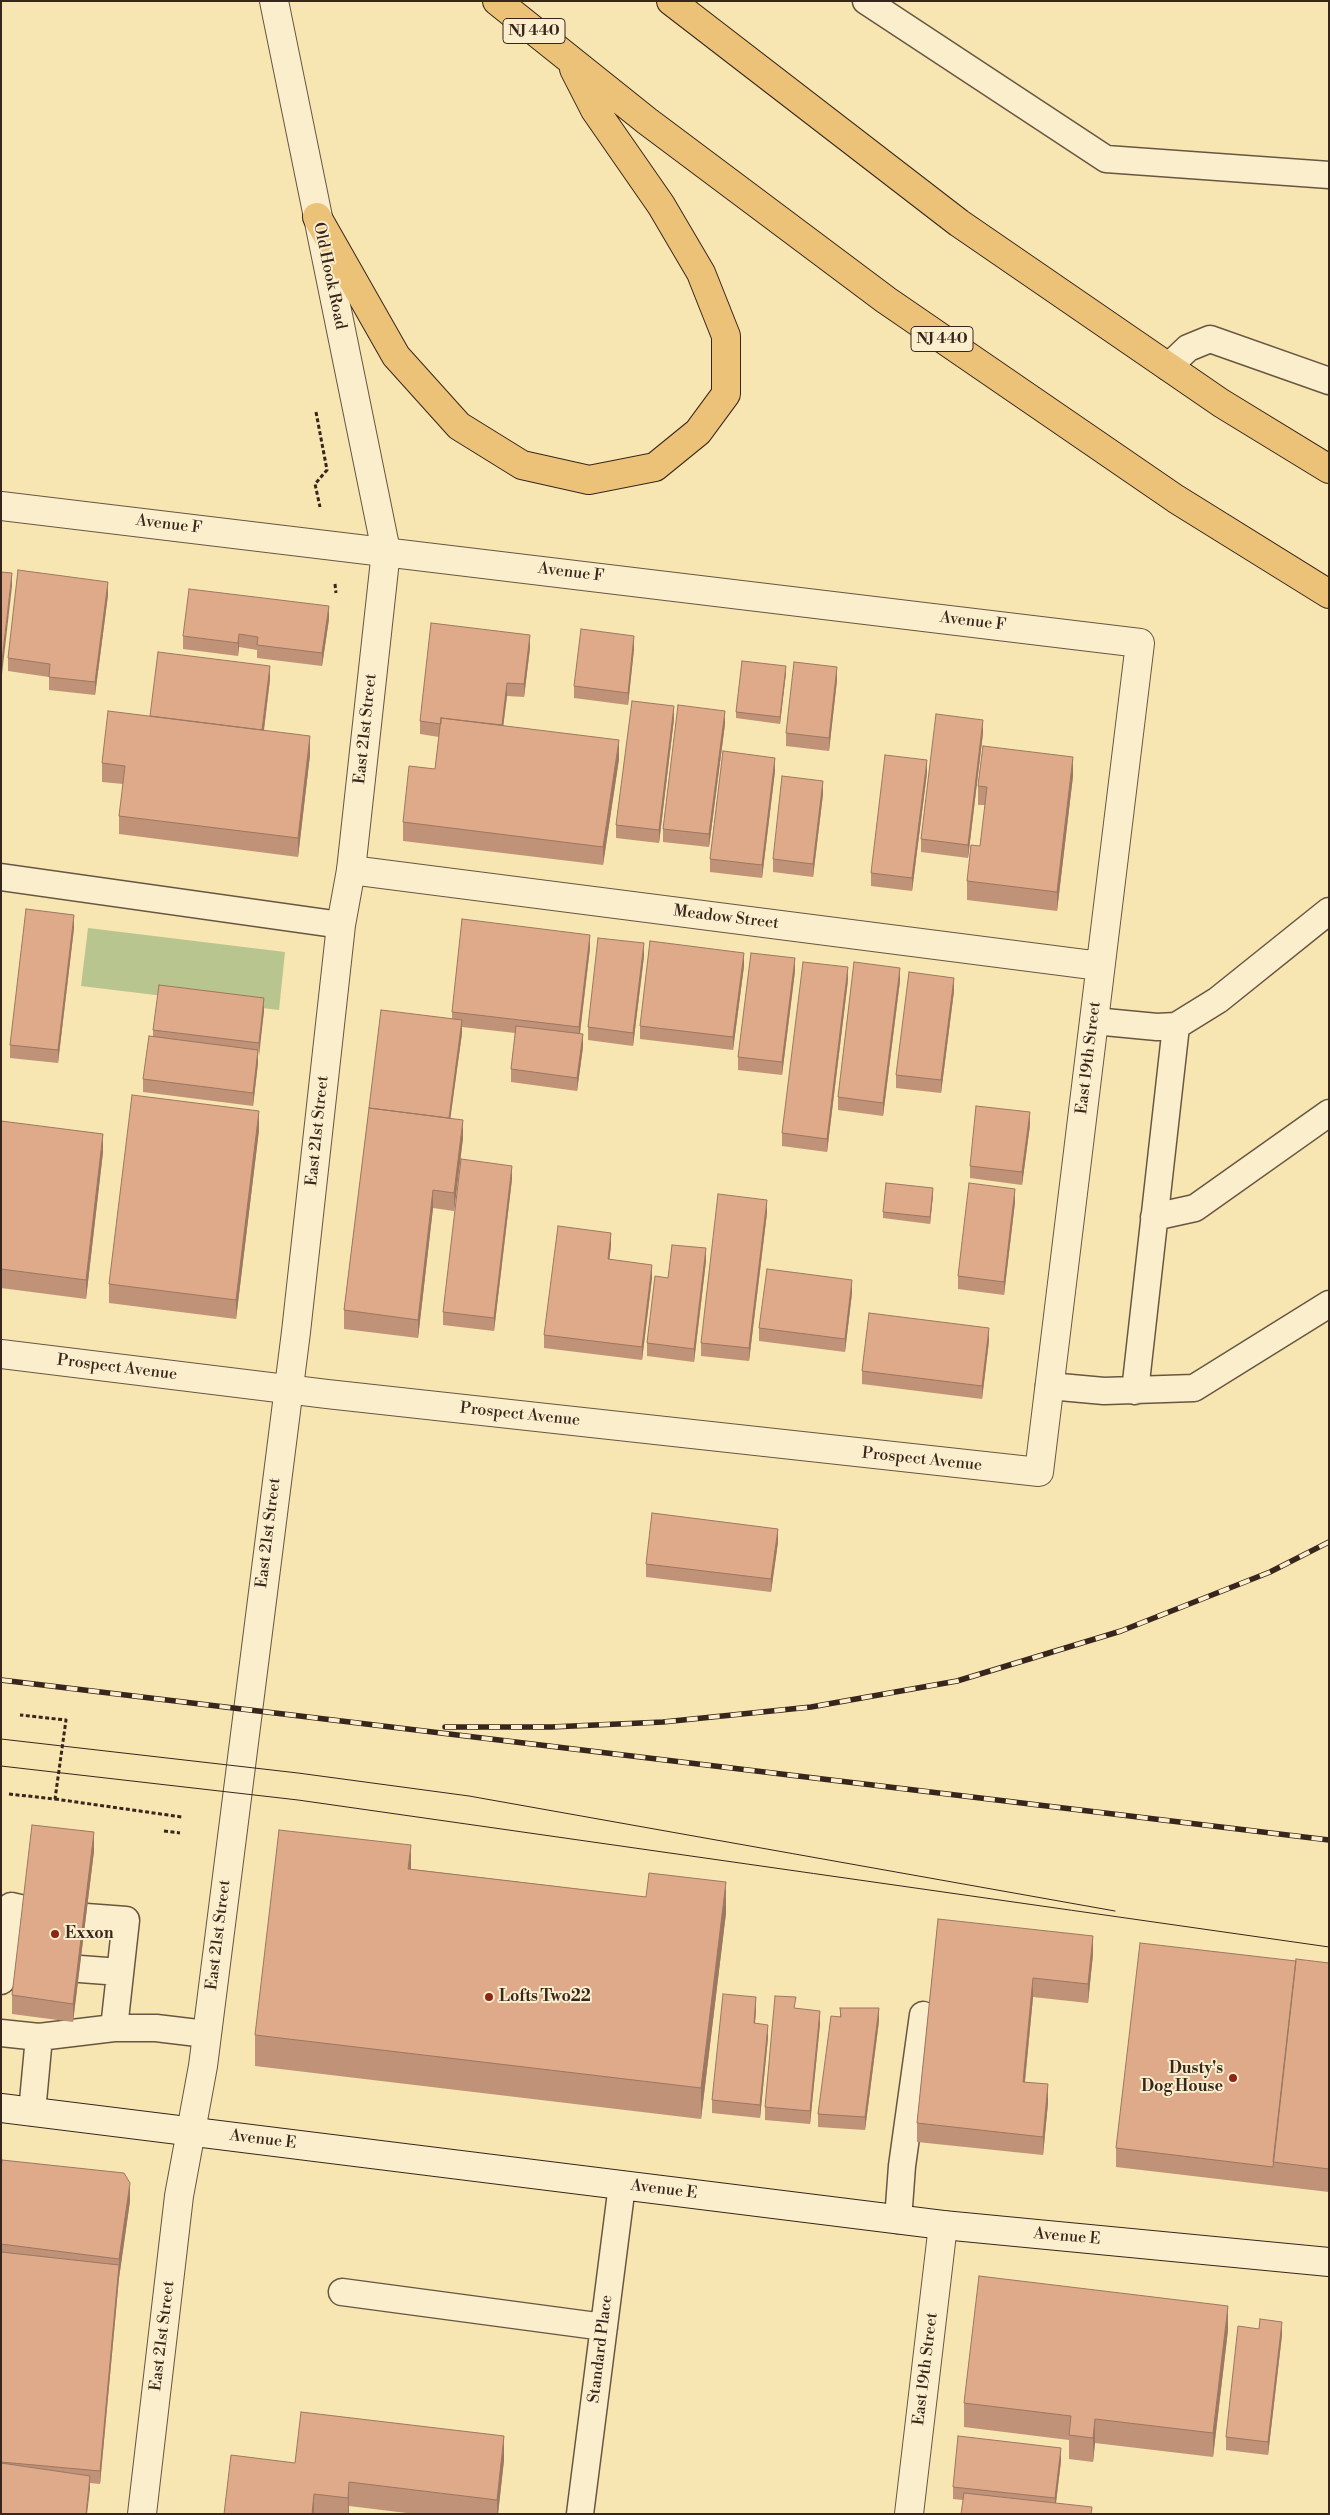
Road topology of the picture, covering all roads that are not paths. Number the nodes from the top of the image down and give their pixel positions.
1 (274, 1) edge
2 (497, 1) edge
3 (671, 1) edge
4 (866, 1) edge
5 (570, 62) junction
6 (1329, 175) edge
7 (317, 217) junction
8 (1168, 367) junction
9 (1329, 381) edge
10 (1329, 469) edge
11 (1, 506) edge
12 (386, 551) junction
13 (1329, 594) edge
14 (1140, 643) joint
15 (351, 870) junction
16 (1, 877) edge
17 (1329, 911) edge
18 (341, 925) junction
19 (1100, 966) junction
20 (1094, 1021) junction
21 (1176, 1026) junction
22 (1329, 1112) edge
23 (1154, 1217) junction
24 (1329, 1304) edge
25 (1, 1354) edge
26 (1049, 1386) junction
27 (288, 1389) junction
28 (1135, 1391) junction
29 (1039, 1472) joint
30 (24, 1909) edge
31 (86, 1917) edge
32 (8, 1968) edge
33 (80, 1969) edge
34 (120, 1972) junction
35 (923, 2015) dead end
36 (114, 2028) junction
37 (1, 2033) edge
38 (206, 2034) junction
39 (39, 2037) junction
40 (1, 2108) edge
41 (32, 2112) junction
42 (191, 2131) junction
43 (622, 2185) junction
44 (898, 2220) junction
45 (943, 2225) junction
46 (1329, 2262) edge
47 (342, 2292) dead end
48 (604, 2327) junction
49 (142, 2514) edge
50 (580, 2514) edge
51 (909, 2514) edge

1 - 7 street, Old Hook Road
2 - 5 highway, NJ 440
3 - 8 highway
4 - 6 lane
5 - 7 highway
5 - 13 highway, NJ 440
7 - 12 street, Old Hook Road
8 - 9 lane
8 - 10 highway
11 - 12 street, Avenue F
12 - 14 street, Avenue F
12 - 15 street, East 21st Street
14 - 19 street, East 19th Street
15 - 18 street, East 21st Street
15 - 19 street, Meadow Street
16 - 18 lane
17 - 21 lane
18 - 27 street, East 21st Street
19 - 20 street, East 19th Street
20 - 21 lane
20 - 26 street, East 19th Street
21 - 23 lane
22 - 23 lane
23 - 28 lane
24 - 28 lane
25 - 27 street, Prospect Avenue
26 - 28 lane
26 - 29 street, East 19th Street
27 - 29 street, Prospect Avenue
27 - 38 street, East 21st Street
30 - 32 lane
31 - 34 lane
33 - 34 lane
34 - 36 lane
35 - 44 lane
36 - 38 lane
36 - 39 lane
37 - 39 lane
38 - 42 street, East 21st Street
39 - 41 lane
40 - 41 street, Avenue E
41 - 42 street, Avenue E
42 - 43 street, Avenue E
42 - 49 street, East 21st Street
43 - 44 street, Avenue E
43 - 48 lane, Standard Place
44 - 45 street, Avenue E
45 - 46 street, Avenue E
45 - 51 street, East 19th Street
47 - 48 lane
48 - 50 lane, Standard Place

